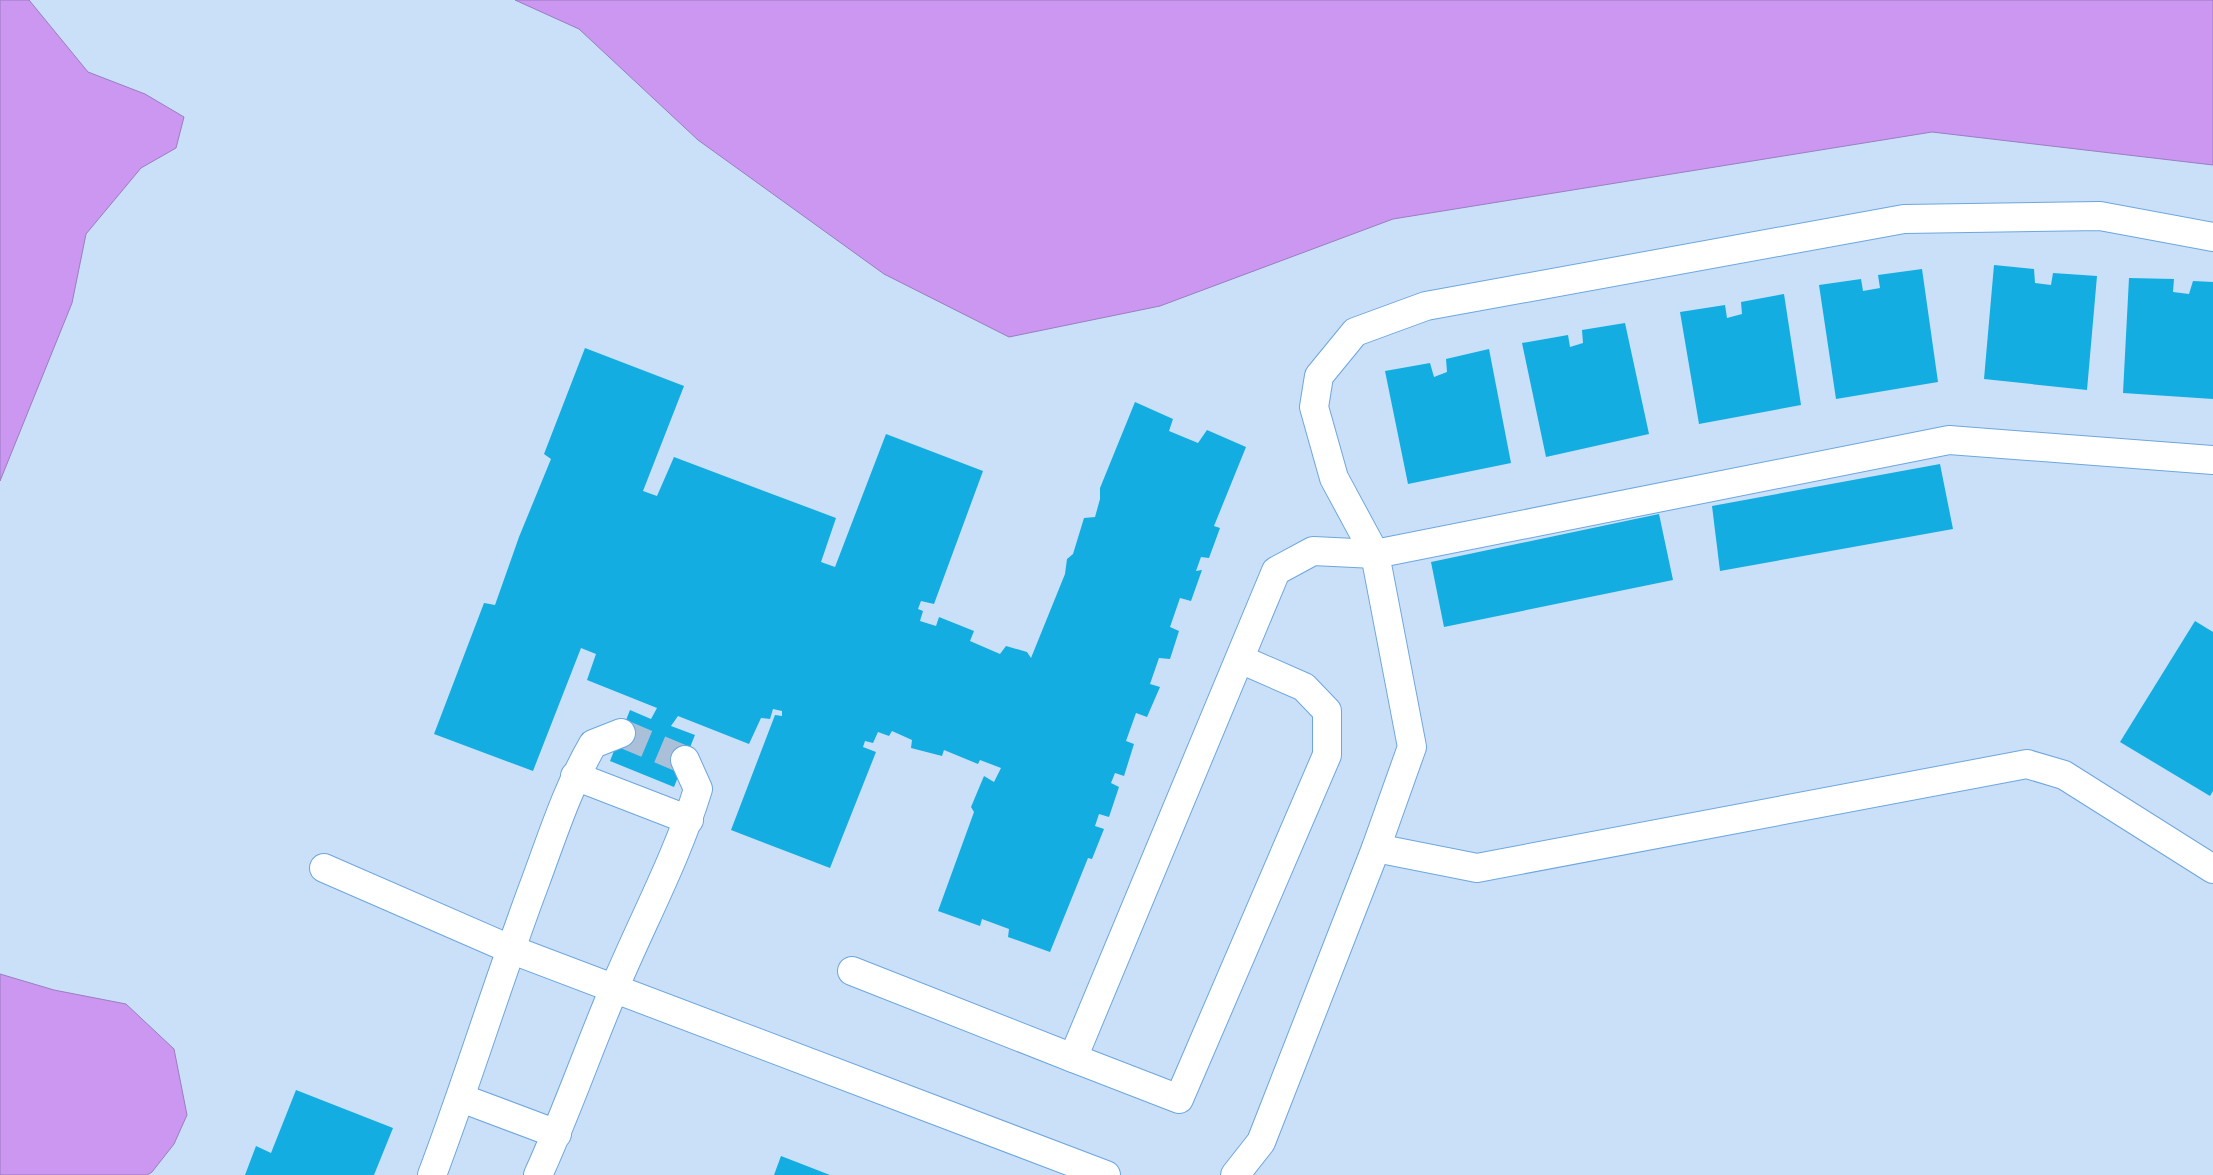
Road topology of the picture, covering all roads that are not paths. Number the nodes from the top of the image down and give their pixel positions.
1 (2213, 237) edge
2 (2213, 460) edge
3 (1375, 554) junction
4 (1240, 659) junction
5 (620, 734) tunnel mouth
6 (685, 760) tunnel mouth
7 (575, 776) junction
8 (689, 820) junction
9 (1376, 848) junction
10 (324, 868) dead end
11 (2213, 869) edge
12 (510, 949) junction
13 (852, 971) dead end
14 (614, 989) junction
15 (1072, 1058) junction
16 (461, 1098) junction
17 (557, 1134) junction
18 (432, 1175) edge
19 (538, 1175) edge
20 (1106, 1175) edge
21 (1235, 1175) edge

1 - 3 street
2 - 3 street
3 - 4 street
3 - 9 street
4 - 15 street
4 - 15 street
5 - 7 street
6 - 8 street
7 - 8 street
7 - 12 street
8 - 14 street
9 - 11 street
9 - 21 street
10 - 12 street
12 - 14 street
12 - 16 street
13 - 15 street
14 - 17 street
14 - 20 street
16 - 17 street
16 - 18 street
17 - 19 street

